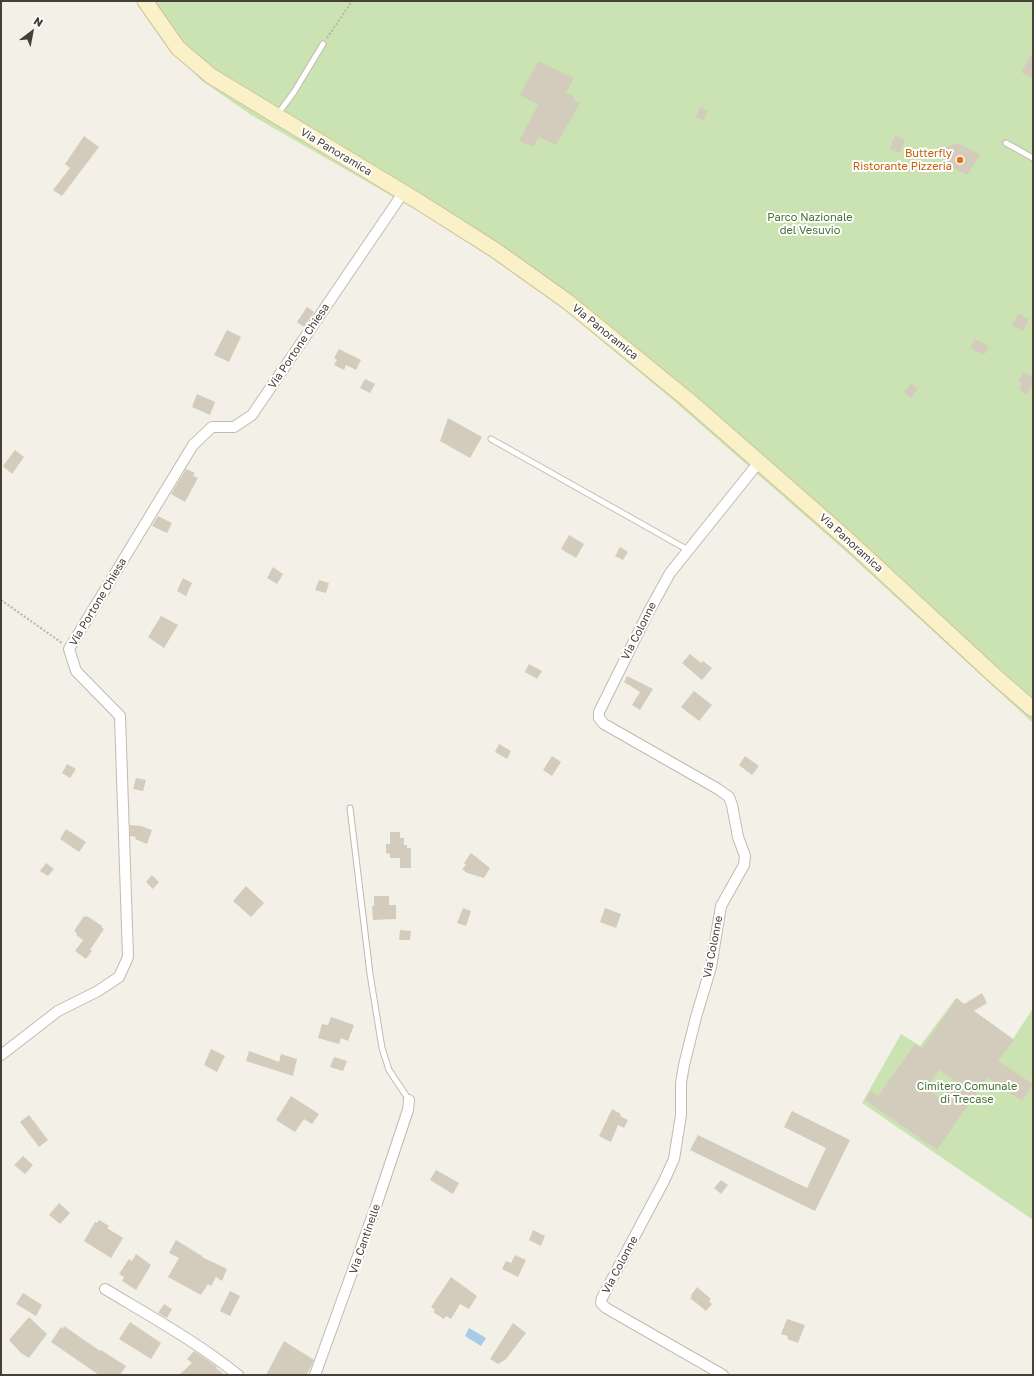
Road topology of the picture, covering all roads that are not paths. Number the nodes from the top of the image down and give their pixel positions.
1 (145, 1) edge
2 (323, 44) road end
3 (277, 116) junction
4 (1006, 143) dead end
5 (1033, 158) edge
6 (403, 192) junction
7 (491, 439) dead end
8 (759, 462) junction
9 (688, 550) junction
10 (1033, 710) edge
11 (350, 808) dead end
12 (1, 1055) edge
13 (409, 1100) joint
14 (105, 1289) dead end
15 (238, 1375) edge
16 (315, 1375) edge
17 (723, 1375) edge

1 - 3 street, Via Panoramica
2 - 3 lane
3 - 6 street, Via Panoramica
4 - 5 lane
6 - 8 street, Via Panoramica
6 - 12 street, Via Portone Chiesa
7 - 9 lane
8 - 9 street, Via Colonne
8 - 10 street, Via Panoramica
9 - 17 street, Via Colonne
11 - 13 lane
13 - 16 street, Via Cantinelle
14 - 15 street

